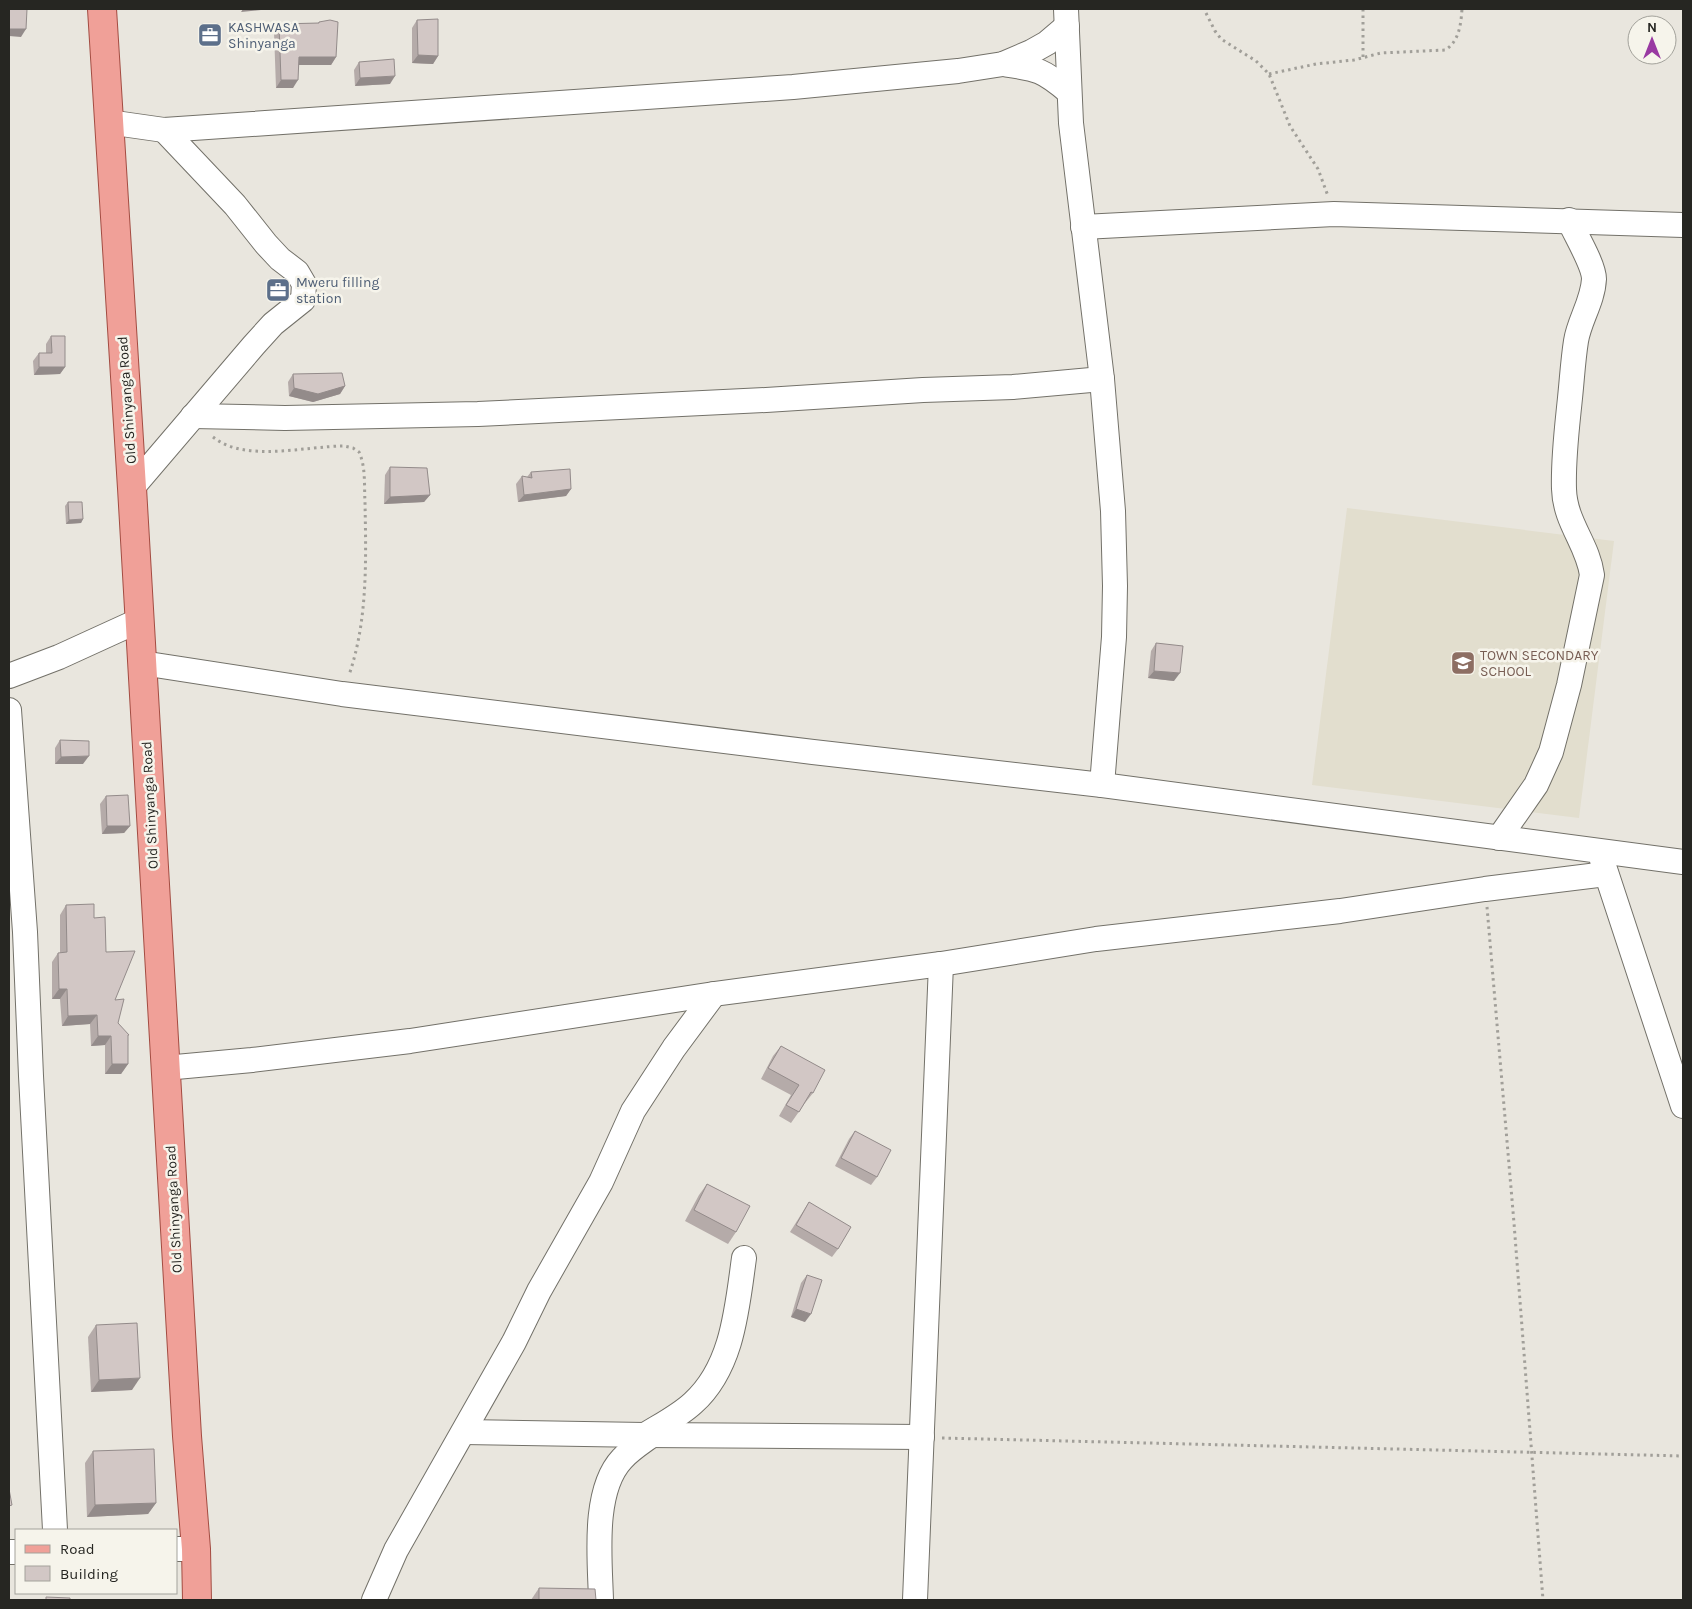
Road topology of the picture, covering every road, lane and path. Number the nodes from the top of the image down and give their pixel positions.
1 (102, 9) edge
2 (1363, 9) edge
3 (1462, 9) edge
4 (1206, 13) dead end
5 (1066, 17) edge
6 (1363, 58) junction
7 (1003, 64) junction
8 (1269, 74) junction
9 (1069, 92) junction
10 (108, 122) junction
11 (164, 130) junction
12 (1334, 214) junction
13 (1569, 220) junction
14 (1683, 225) edge
15 (1083, 227) junction
16 (1102, 379) junction
17 (193, 416) junction
18 (132, 488) junction
19 (140, 620) junction
20 (142, 663) junction
21 (9, 676) edge
22 (342, 694) junction
23 (9, 710) edge
24 (1102, 785) junction
25 (1499, 838) junction
26 (1600, 851) junction
27 (1683, 862) edge
28 (1606, 874) junction
29 (1485, 889) junction
30 (17, 932) edge
31 (941, 964) junction
32 (714, 994) junction
33 (166, 1068) junction
34 (1682, 1099) edge
35 (744, 1258) dead end
36 (464, 1432) junction
37 (648, 1435) junction
38 (922, 1437) junction
39 (1531, 1452) junction
40 (1683, 1456) edge
41 (55, 1529) edge
42 (186, 1549) edge
43 (197, 1600) edge
44 (374, 1600) edge
45 (601, 1600) edge
46 (915, 1600) edge
47 (1543, 1600) edge

1 - 10 main road, Old Shinyanga Road
2 - 6 path
3 - 6 path
4 - 8 path
5 - 7 street
5 - 9 street
6 - 8 path
7 - 9 street
7 - 11 street
8 - 12 path
9 - 15 street
10 - 11 street
10 - 18 main road, Old Shinyanga Road
11 - 17 street
12 - 13 street
12 - 15 street
13 - 14 street
13 - 25 street
15 - 16 street
16 - 17 street
16 - 24 street
17 - 18 street
17 - 22 path
18 - 19 main road, Old Shinyanga Road
19 - 20 main road, Old Shinyanga Road
19 - 21 street
20 - 22 street
20 - 33 main road, Old Shinyanga Road
22 - 24 street
23 - 30 street
24 - 25 street
25 - 26 street
26 - 27 street
26 - 28 street
28 - 29 street
28 - 34 street
29 - 31 street
29 - 39 path
30 - 41 street
31 - 32 street
31 - 38 street
32 - 33 street
32 - 36 street
33 - 42 main road, Old Shinyanga Road
35 - 37 street
36 - 37 street
36 - 44 street
37 - 38 street
37 - 45 street
38 - 39 path
38 - 46 street
39 - 40 path
39 - 47 path
42 - 43 main road, Old Shinyanga Road

